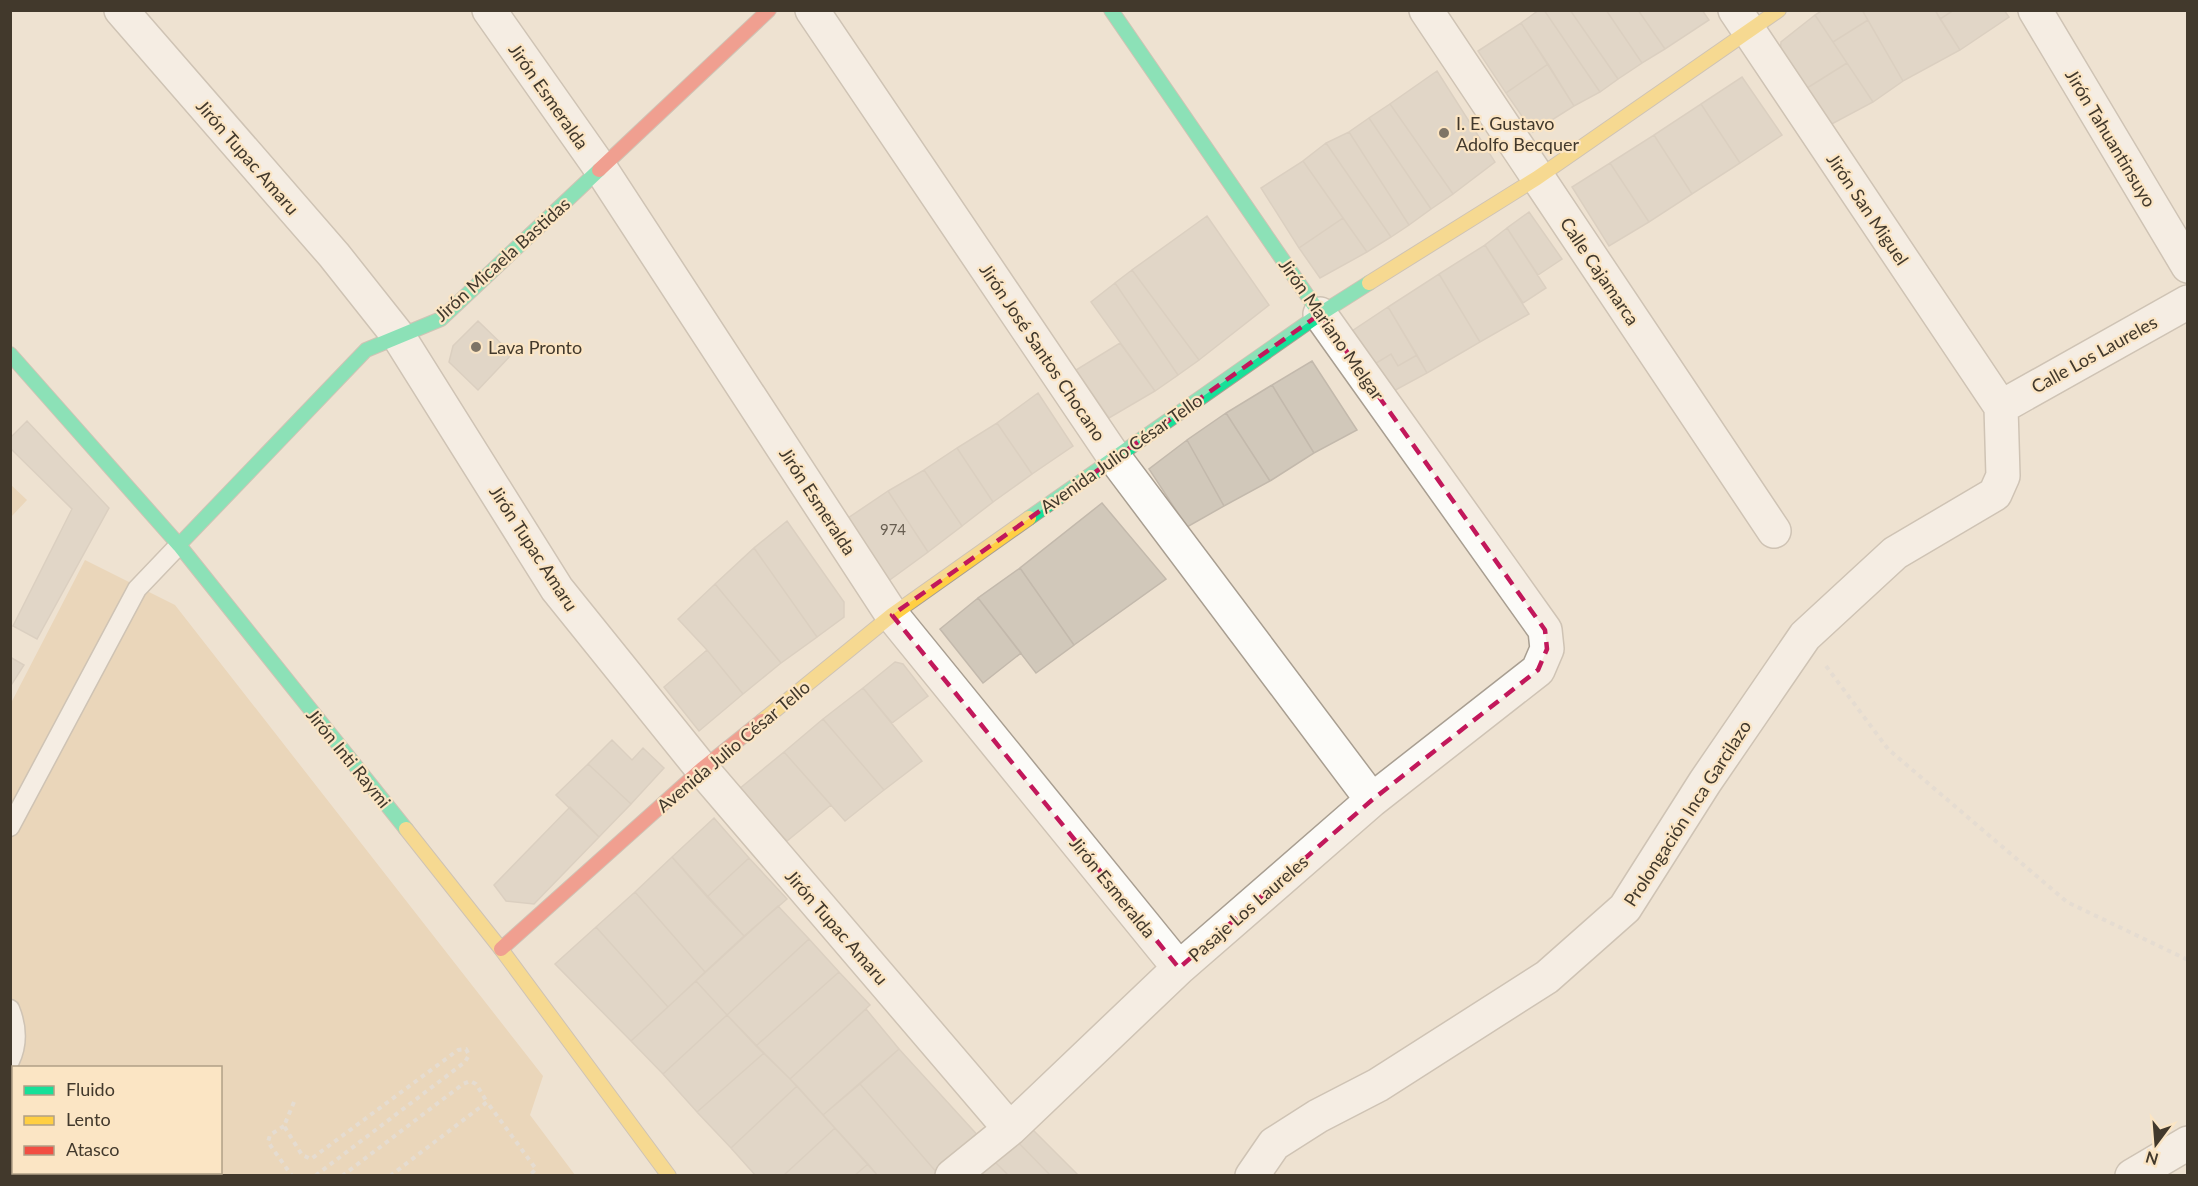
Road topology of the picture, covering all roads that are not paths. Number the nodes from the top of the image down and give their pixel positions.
1 (121, 10) edge
2 (489, 10) edge
3 (769, 10) edge
4 (812, 10) edge
5 (1111, 10) edge
6 (1425, 10) edge
7 (1779, 10) edge
8 (2036, 10) edge
9 (1742, 21) edge
10 (601, 169) junction
11 (1537, 178) junction
12 (2187, 266) edge
13 (2187, 302) edge
14 (1320, 314) junction
15 (399, 337) junction
16 (10, 354) edge
17 (2001, 407) junction
18 (1114, 457) junction
19 (1774, 531) dead end
20 (179, 545) junction
21 (892, 615) junction
22 (1546, 649) joint
23 (702, 769) junction
24 (1372, 800) junction
25 (10, 827) edge
26 (501, 949) junction
27 (1179, 968) junction
28 (10, 1009) edge
29 (10, 1061) edge
30 (1010, 1129) junction
31 (2187, 1143) edge
32 (669, 1176) edge
33 (952, 1176) edge
34 (1252, 1176) edge
35 (2132, 1176) edge

1 - 15 street, Jirón Tupac Amaru
2 - 10 street, Jirón Esmeralda
3 - 10 street, Jirón Micaela Bastidas
4 - 18 street, Jirón José Santos Chocano
5 - 14 street, Jirón Mariano Melgar
6 - 11 street, Calle Cajamarca
7 - 9 street, Avenida Julio César Tello
8 - 12 street, Jirón Tahuantinsuyo
9 - 11 street, Avenida Julio César Tello
9 - 17 street, Jirón San Miguel
10 - 15 street, Jirón Micaela Bastidas
10 - 21 street, Jirón Esmeralda
11 - 14 street, Avenida Julio César Tello
11 - 19 street, Calle Cajamarca
13 - 17 street, Calle Los Laureles
14 - 18 street, Avenida Julio César Tello
14 - 22 street, Jirón Mariano Melgar
15 - 20 street, Jirón Micaela Bastidas
15 - 23 street, Jirón Tupac Amaru
16 - 20 street, Jirón Inti Raymi
17 - 34 street, Prolongación Inca Garcilazo
18 - 21 street, Avenida Julio César Tello
18 - 24 street, Jirón José Santos Chocano
20 - 25 lane
20 - 26 street, Jirón Inti Raymi
21 - 23 street, Avenida Julio César Tello
21 - 27 street, Jirón Esmeralda
22 - 24 street, Pasaje Los Laureles
23 - 26 street, Avenida Julio César Tello
23 - 30 street, Jirón Tupac Amaru
24 - 27 street, Pasaje Los Laureles
26 - 32 street, Jirón Inti Raymi
27 - 30 street, Pasaje Los Laureles
28 - 29 lane
30 - 33 street, Pasaje Los Laureles
31 - 35 street

